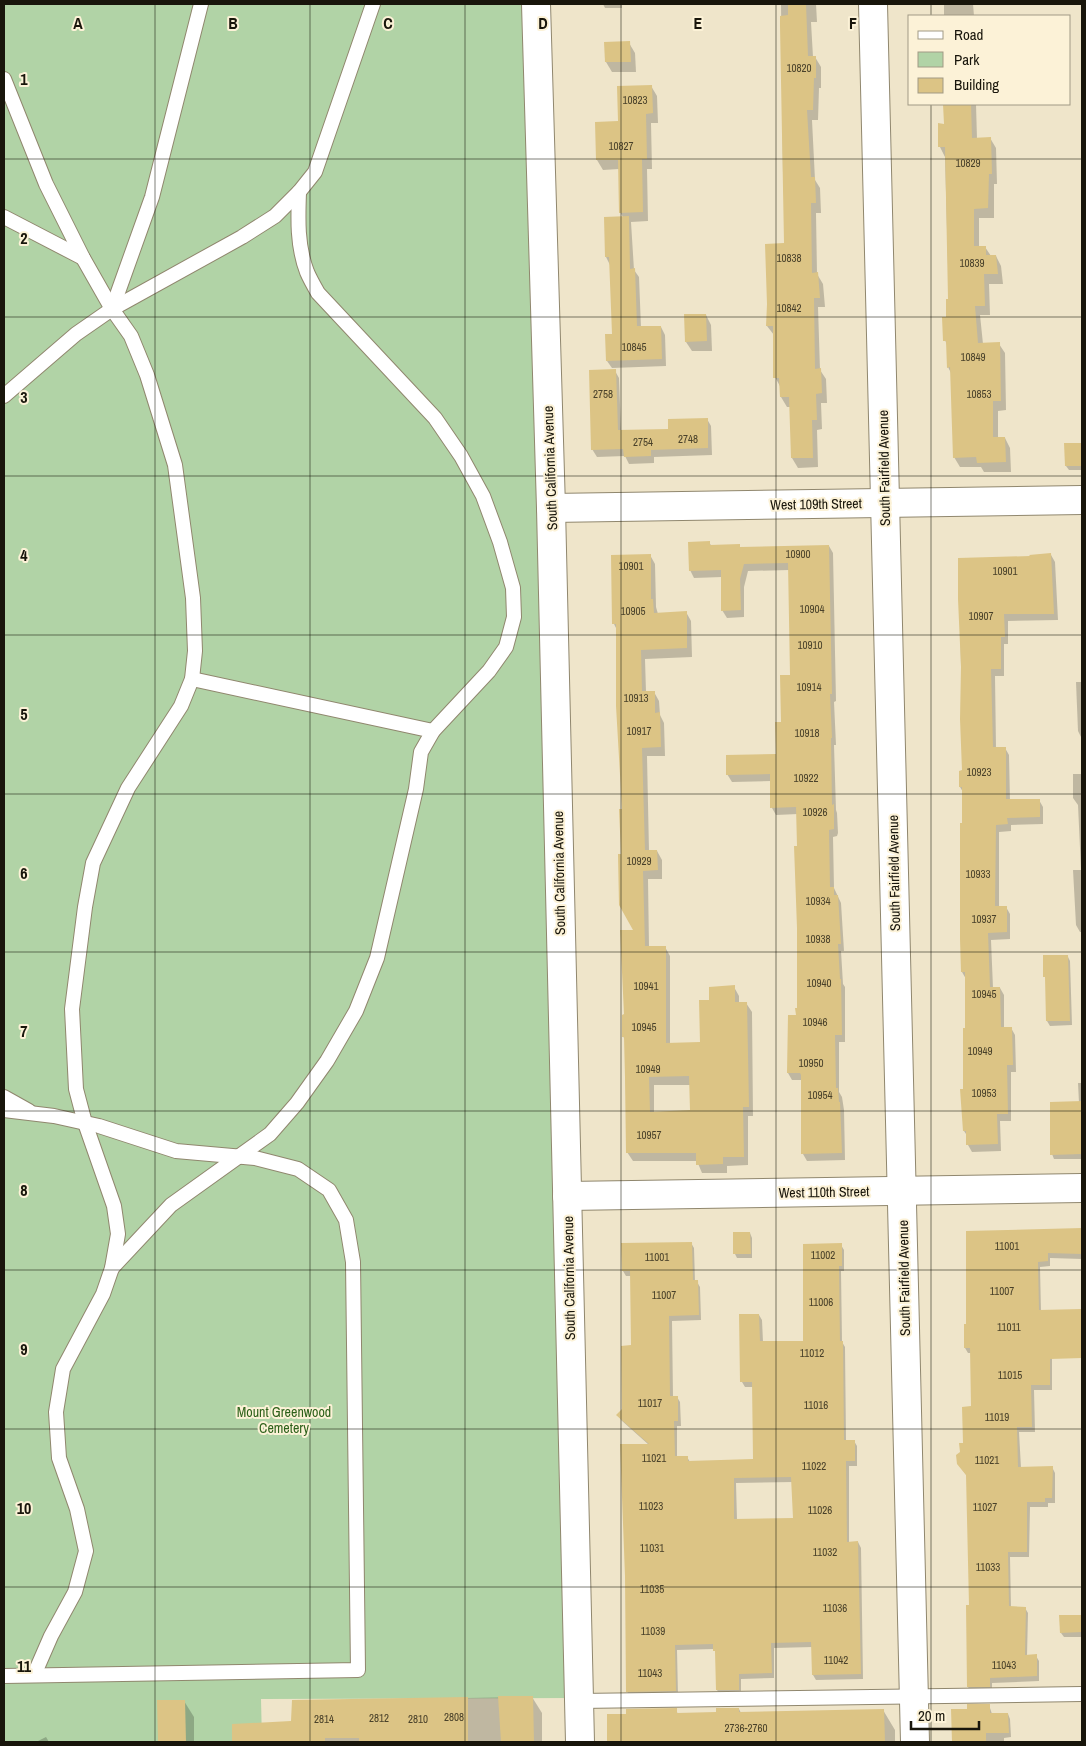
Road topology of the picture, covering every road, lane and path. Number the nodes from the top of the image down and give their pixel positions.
1 (201, 4) edge
2 (373, 4) edge
3 (536, 4) edge
4 (873, 4) edge
5 (4, 79) edge
6 (299, 192) junction
7 (4, 216) edge
8 (83, 258) junction
9 (112, 309) junction
10 (4, 396) edge
11 (1082, 500) edge
12 (885, 503) junction
13 (551, 508) junction
14 (192, 679) junction
15 (433, 731) junction
16 (4, 1097) edge
17 (4, 1110) edge
18 (34, 1114) junction
19 (85, 1123) junction
20 (238, 1156) junction
21 (1082, 1188) edge
22 (902, 1191) junction
23 (566, 1196) junction
24 (112, 1268) junction
25 (34, 1675) junction
26 (4, 1676) edge
27 (1082, 1694) edge
28 (914, 1696) junction
29 (579, 1702) junction
30 (580, 1742) edge
31 (915, 1742) edge

1 - 9 lane
2 - 6 lane
3 - 13 street, South California Avenue
4 - 12 street, South Fairfield Avenue
5 - 8 lane
6 - 9 lane
6 - 15 lane
7 - 8 lane
8 - 9 lane
9 - 10 lane
9 - 14 lane
11 - 12 street, West 109th Street
12 - 13 street, West 109th Street
12 - 22 street, South Fairfield Avenue
13 - 23 street, South California Avenue
14 - 15 lane
14 - 19 lane
15 - 20 lane
16 - 18 lane
17 - 18 lane
18 - 19 lane
19 - 20 lane
19 - 24 lane
20 - 24 lane
20 - 25 lane
21 - 22 street, West 110th Street
22 - 23 street, West 110th Street
22 - 28 street, South Fairfield Avenue
23 - 29 street, South California Avenue
24 - 25 lane
25 - 26 lane
27 - 28 lane
28 - 29 lane
28 - 31 street, South Fairfield Avenue
29 - 30 street, South California Avenue

